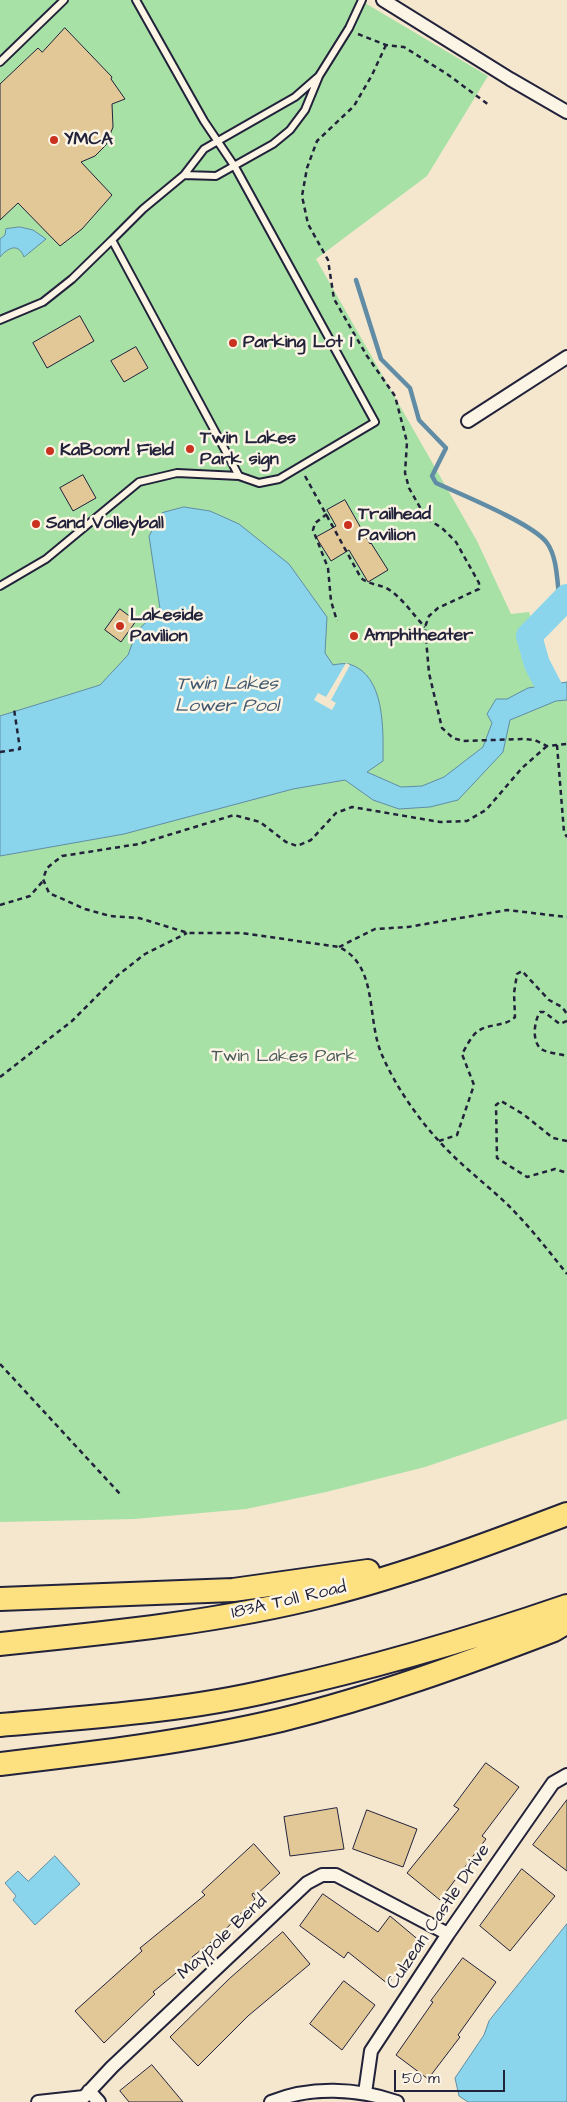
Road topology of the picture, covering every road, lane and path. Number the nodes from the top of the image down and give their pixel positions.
1 (64, 0) edge
2 (136, 0) edge
3 (362, 0) edge
4 (383, 0) edge
5 (358, 34) dead end
6 (386, 45) junction
7 (0, 62) edge
8 (319, 76) junction
9 (489, 105) dead end
10 (567, 112) edge
11 (216, 141) junction
12 (235, 167) junction
13 (184, 175) junction
14 (112, 240) junction
15 (0, 320) edge
16 (567, 357) edge
17 (468, 421) dead end
18 (300, 468) junction
19 (239, 476) junction
20 (327, 514) junction
21 (0, 586) edge
22 (337, 621) dead end
23 (425, 627) junction
24 (14, 709) dead end
25 (567, 744) edge
26 (557, 745) junction
27 (547, 746) junction
28 (0, 752) edge
29 (567, 837) edge
30 (44, 880) junction
31 (0, 905) edge
32 (567, 918) edge
33 (188, 933) junction
34 (339, 947) junction
35 (567, 1014) edge
36 (567, 1021) edge
37 (567, 1056) edge
38 (0, 1077) edge
39 (439, 1141) junction
40 (567, 1141) edge
41 (567, 1172) edge
42 (567, 1274) edge
43 (0, 1364) edge
44 (121, 1495) dead end
45 (567, 1514) edge
46 (431, 1563) junction
47 (0, 1599) edge
48 (567, 1606) edge
49 (567, 1622) edge
50 (0, 1644) edge
51 (0, 1725) edge
52 (0, 1764) edge
53 (567, 1776) edge
54 (448, 1934) junction
55 (89, 2091) junction
56 (365, 2093) junction
57 (38, 2102) edge
58 (99, 2102) edge
59 (271, 2102) edge
60 (397, 2102) edge

1 - 7 lane
2 - 11 lane
3 - 8 lane
4 - 10 street
5 - 6 path
6 - 9 path
6 - 23 path
8 - 11 lane
8 - 12 lane
11 - 12 lane
11 - 13 lane
12 - 13 lane
12 - 18 lane
13 - 14 lane
14 - 15 lane
14 - 19 lane
16 - 17 street
18 - 19 lane
18 - 20 path
19 - 21 lane
20 - 22 path
20 - 23 path
23 - 27 path
24 - 28 path
25 - 26 path
26 - 27 path
26 - 29 path
27 - 30 path
30 - 31 path
30 - 33 path
32 - 34 path
33 - 34 path
33 - 38 path
34 - 39 path
35 - 39 path
36 - 37 path
39 - 42 path
40 - 41 path
43 - 44 path
45 - 46 highway, 183A Toll Road
46 - 47 highway
46 - 50 highway, 183A Toll Road
48 - 51 highway
49 - 52 highway
53 - 54 street, Culzean Castle Drive
54 - 55 street, Maypole Bend
54 - 56 street, Culzean Castle Drive
55 - 57 street, Maypole Bend
55 - 58 street
56 - 59 street
56 - 60 street

